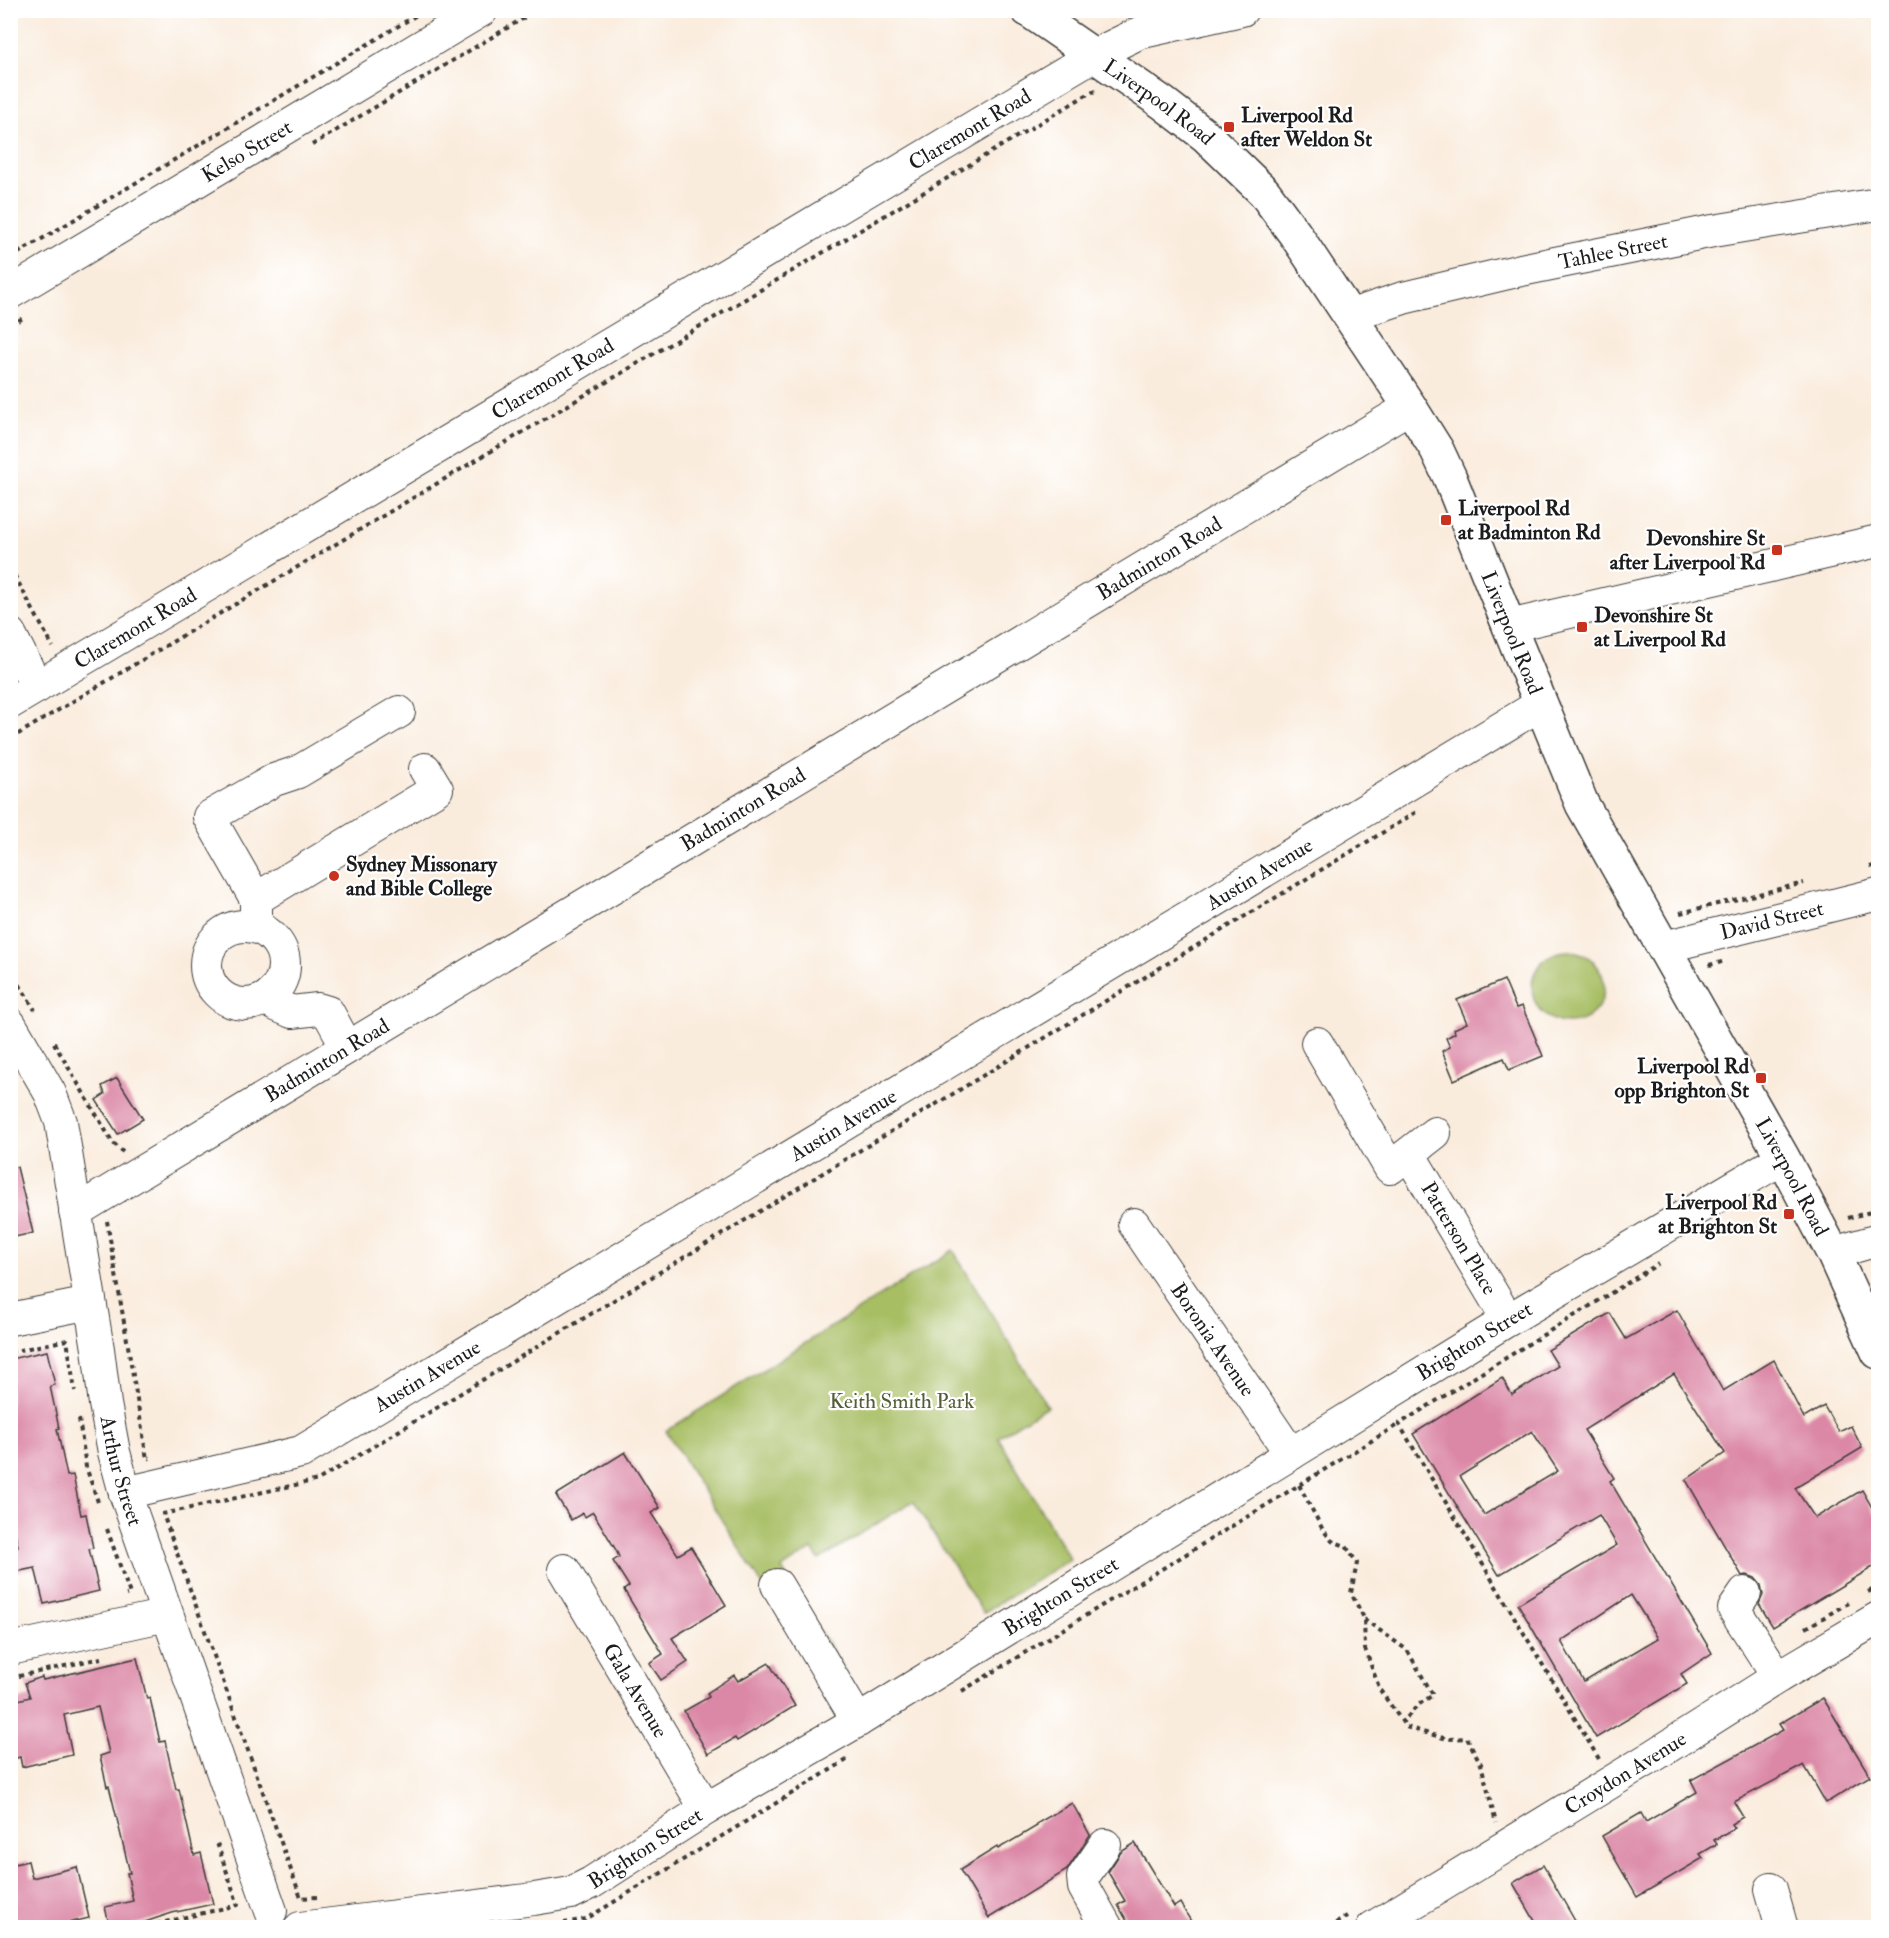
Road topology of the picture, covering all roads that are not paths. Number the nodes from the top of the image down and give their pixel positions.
1 (482, 10) edge
2 (1028, 10) edge
3 (1242, 10) edge
4 (1094, 55) junction
5 (1878, 204) edge
6 (10, 293) edge
7 (1349, 316) junction
8 (1410, 407) junction
9 (1878, 541) edge
10 (1509, 626) junction
11 (10, 634) edge
12 (37, 687) junction
13 (10, 703) edge
14 (1541, 704) junction
15 (399, 712) dead end
16 (425, 769) dead end
17 (1873, 881) edge
18 (256, 913) junction
19 (1664, 947) junction
20 (271, 994) junction
21 (23, 1017) edge
22 (1317, 1043) dead end
23 (347, 1047) junction
24 (1435, 1134) dead end
25 (1409, 1154) junction
26 (1783, 1158) junction
27 (75, 1212) junction
28 (1134, 1224) dead end
29 (1878, 1240) edge
30 (1833, 1253) junction
31 (90, 1303) junction
32 (10, 1319) edge
33 (1508, 1320) junction
34 (1878, 1352) edge
35 (1291, 1454) junction
36 (113, 1501) junction
37 (564, 1570) dead end
38 (777, 1585) dead end
39 (1745, 1593) dead end
40 (167, 1615) junction
41 (1878, 1618) edge
42 (10, 1649) edge
43 (1778, 1677) junction
44 (858, 1721) junction
45 (706, 1809) junction
46 (1105, 1845) dead end
47 (1771, 1889) dead end
48 (264, 1919) edge
49 (299, 1928) edge
50 (1107, 1928) edge
51 (1372, 1928) edge
52 (1782, 1928) edge

1 - 6 street, Kelso Street
2 - 4 highway, Liverpool Road
3 - 4 street, Claremont Road
4 - 7 highway, Liverpool Road
4 - 12 street, Claremont Road
5 - 7 street, Tahlee Street
7 - 8 highway, Liverpool Road
8 - 10 highway, Liverpool Road
8 - 23 street, Badminton Road
9 - 10 street
10 - 14 highway, Liverpool Road
11 - 12 street
12 - 13 street, Claremont Road
14 - 19 highway, Liverpool Road
14 - 36 street, Austin Avenue
15 - 18 street
16 - 18 street
17 - 19 street, David Street
18 - 20 street
18 - 20 street
19 - 26 highway, Liverpool Road
20 - 23 street
21 - 27 street, Arthur Street
22 - 25 street
23 - 27 street, Badminton Road
24 - 25 street
25 - 33 street, Patterson Place
26 - 30 highway, Liverpool Road
26 - 33 street, Brighton Street
27 - 31 street, Arthur Street
28 - 35 street, Boronia Avenue
29 - 30 street
30 - 34 highway, Liverpool Road
31 - 32 street
31 - 36 street, Arthur Street
33 - 35 street, Brighton Street
35 - 44 street, Brighton Street
36 - 40 street, Arthur Street
37 - 45 street, Gala Avenue
38 - 44 street
39 - 43 street
40 - 42 street
40 - 48 street, Arthur Street
41 - 43 street, Croydon Avenue
43 - 51 street, Croydon Avenue
44 - 45 street, Brighton Street
45 - 49 street, Brighton Street
46 - 50 street
47 - 52 street
48 - 49 street

